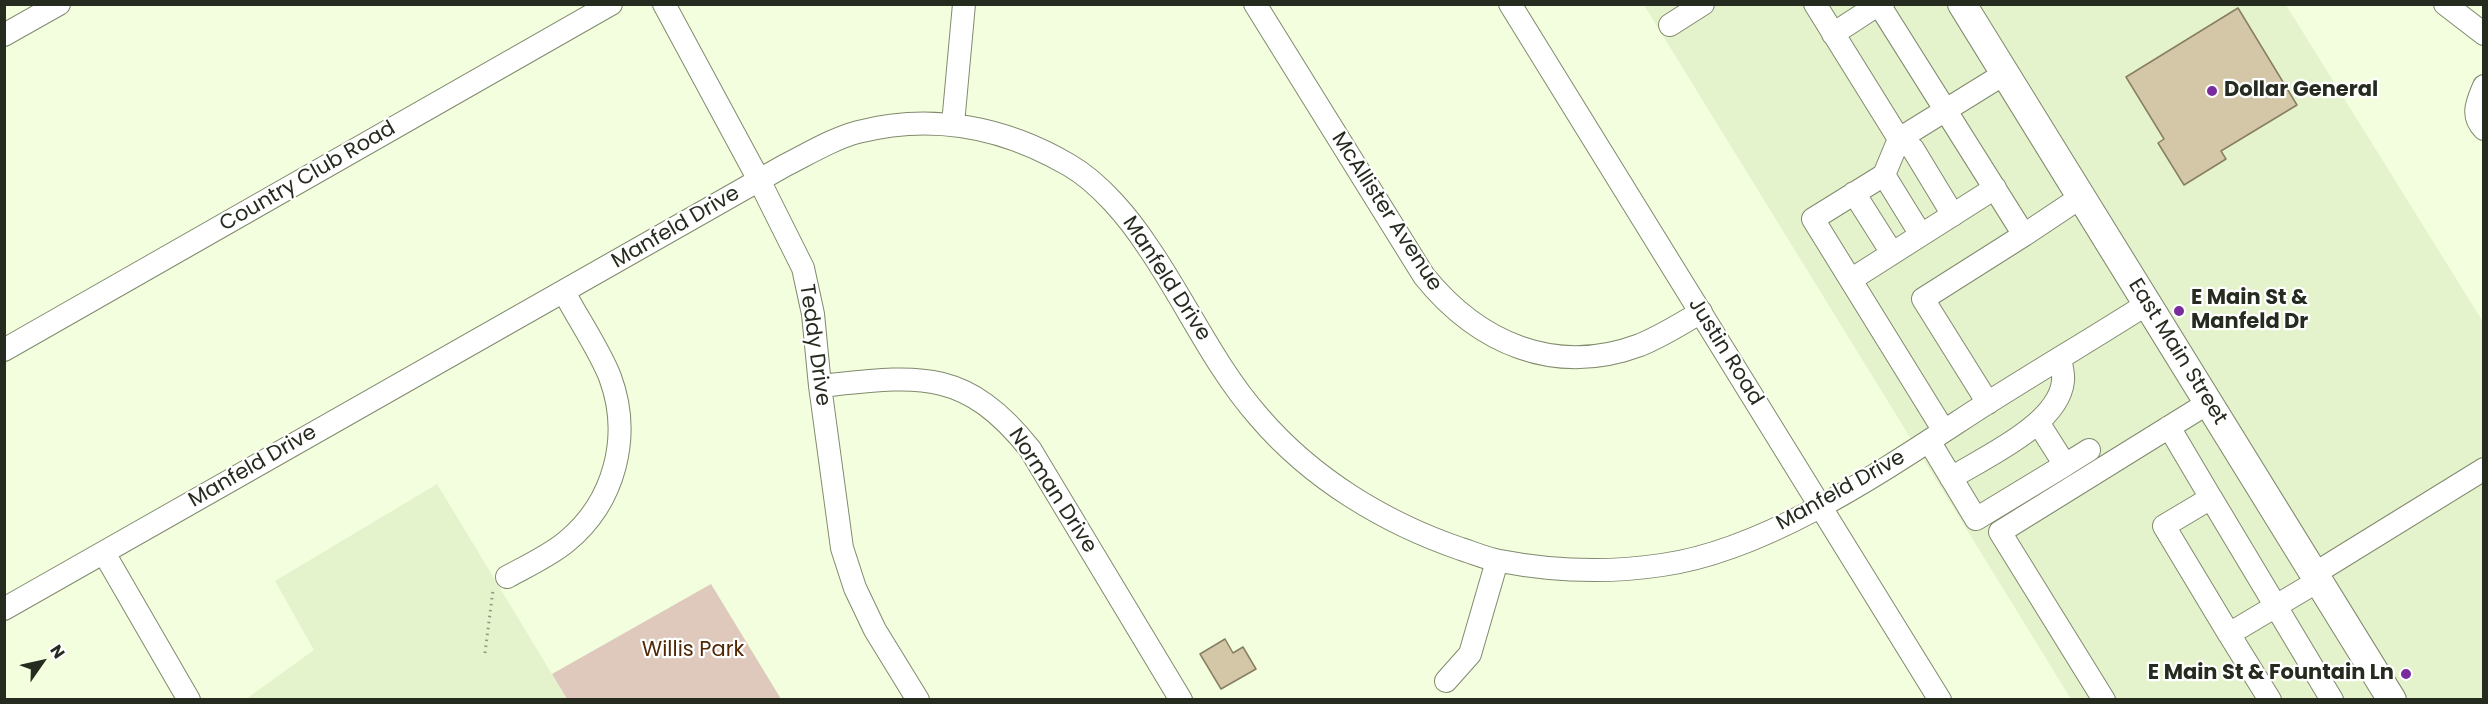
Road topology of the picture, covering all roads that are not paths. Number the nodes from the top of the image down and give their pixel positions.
1 (59, 4) edge
2 (611, 4) edge
3 (664, 4) edge
4 (964, 4) edge
5 (1255, 4) edge
6 (1510, 4) edge
7 (1703, 4) edge
8 (1815, 4) edge
9 (1962, 4) edge
10 (2445, 4) edge
11 (1881, 5) edge
12 (21, 14) edge
13 (1670, 25) dead end
14 (1833, 34) junction
15 (2484, 34) edge
16 (4, 35) edge
17 (2004, 74) junction
18 (2484, 86) edge
19 (1946, 110) junction
20 (953, 124) junction
21 (2484, 129) edge
22 (1899, 139) junction
23 (1884, 175) junction
24 (759, 180) junction
25 (1995, 188) junction
26 (1854, 193) junction
27 (2081, 197) junction
28 (1953, 215) junction
29 (1921, 235) junction
30 (2024, 235) junction
31 (1892, 253) junction
32 (1852, 279) junction
33 (564, 292) junction
34 (2147, 304) junction
35 (1701, 312) junction
36 (4, 350) edge
37 (2060, 358) junction
38 (820, 386) junction
39 (1988, 403) junction
40 (2208, 403) junction
41 (2039, 424) junction
42 (2169, 427) junction
43 (1936, 436) junction
44 (2089, 450) dead end
45 (2065, 465) junction
46 (2484, 469) edge
47 (1951, 478) junction
48 (2211, 498) junction
49 (1821, 506) junction
50 (104, 553) junction
51 (1497, 561) junction
52 (507, 577) road end
53 (2316, 577) junction
54 (2275, 606) junction
55 (4, 609) edge
56 (2229, 634) junction
57 (1446, 681) dead end
58 (189, 699) edge
59 (918, 699) edge
60 (1181, 699) edge
61 (1940, 699) edge
62 (2104, 699) edge
63 (2270, 699) edge
64 (2332, 699) edge
65 (2392, 699) edge

1 - 12 street
2 - 36 street, Country Club Road
3 - 24 street, Teddy Drive
4 - 20 street
5 - 35 street, McAllister Avenue
6 - 35 street, Justin Road
7 - 13 street
8 - 14 street
9 - 17 main road, East Main Street
10 - 15 street
11 - 14 street
11 - 19 street
12 - 16 street
14 - 22 street
17 - 19 street
17 - 27 main road, East Main Street
18 - 21 street
19 - 22 street
19 - 25 street
20 - 24 street, Manfeld Drive
20 - 51 street, Manfeld Drive
22 - 23 street
22 - 28 street
23 - 26 street
23 - 29 street
24 - 33 street, Manfeld Drive
24 - 38 street, Teddy Drive
25 - 28 street
25 - 30 street
26 - 31 street
26 - 32 street
27 - 30 street
27 - 34 main road, East Main Street
28 - 29 street
29 - 31 street
30 - 39 street
31 - 32 street
32 - 43 street
33 - 50 street, Manfeld Drive
33 - 52 street
34 - 37 street, Manfeld Drive
34 - 40 main road, East Main Street
35 - 49 street, Justin Road
37 - 39 street, Manfeld Drive
37 - 41 street
38 - 59 street, Teddy Drive
38 - 60 street, Norman Drive
39 - 43 street, Manfeld Drive
40 - 42 street
40 - 53 main road, East Main Street
41 - 45 street
41 - 47 street
42 - 48 street
42 - 62 street
43 - 47 street
43 - 49 street, Manfeld Drive
44 - 45 street
45 - 47 street
46 - 53 street
48 - 54 street
48 - 56 street
49 - 51 street, Manfeld Drive
49 - 61 street, Justin Road
50 - 55 street, Manfeld Drive
50 - 58 street
51 - 57 street
53 - 54 street
53 - 65 main road, East Main Street
54 - 56 street
54 - 64 street
56 - 63 street

